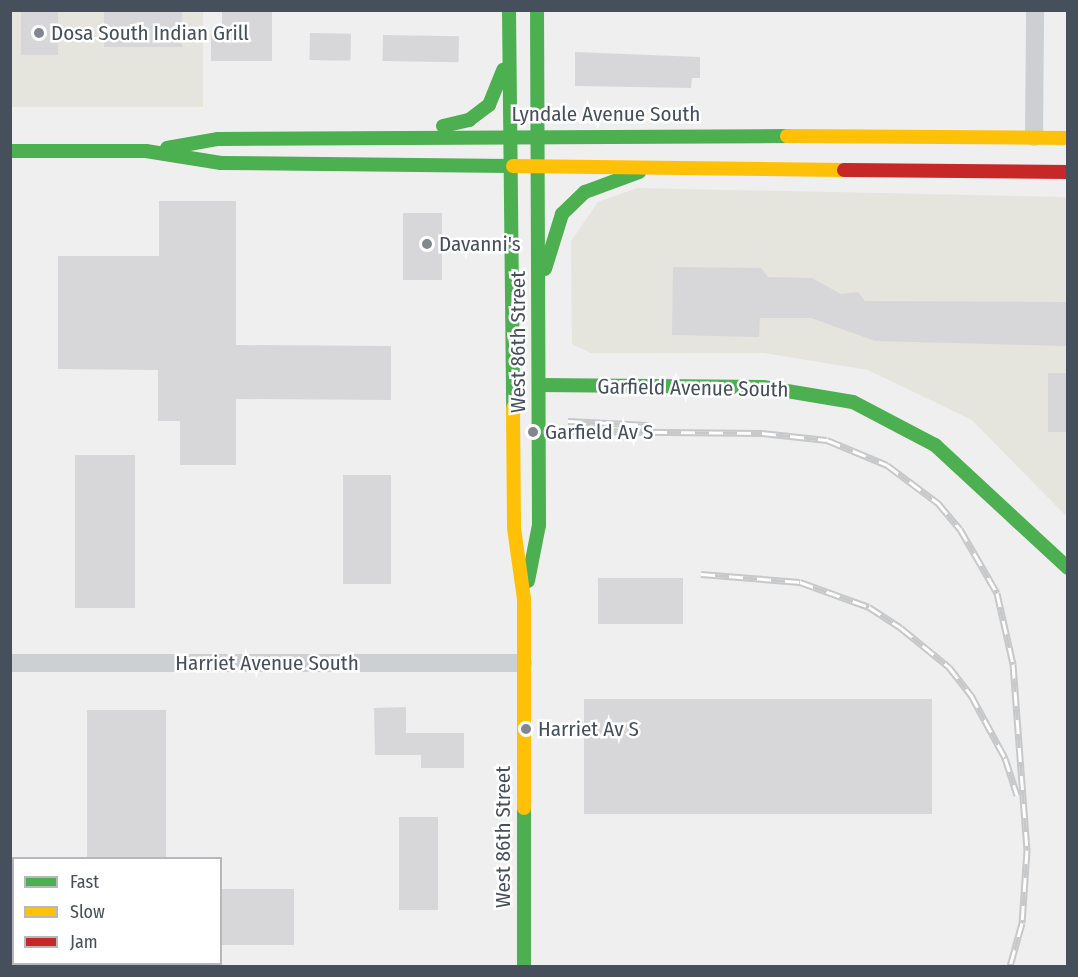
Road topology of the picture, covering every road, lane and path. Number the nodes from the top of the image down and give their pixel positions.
1 (509, 10) edge
2 (537, 10) edge
3 (1035, 10) edge
4 (507, 56) junction
5 (508, 134) junction
6 (538, 134) junction
7 (429, 135) junction
8 (1034, 137) junction
9 (1068, 138) edge
10 (10, 151) edge
11 (146, 151) junction
12 (508, 166) junction
13 (538, 166) junction
14 (652, 167) junction
15 (1068, 172) edge
16 (539, 286) junction
17 (539, 386) junction
18 (511, 387) junction
19 (1068, 568) edge
20 (524, 599) junction
21 (10, 663) edge
22 (523, 663) junction
23 (524, 966) edge

1 - 4 street, West 86th Street
2 - 6 street, West 86th Street
3 - 8 street
4 - 5 street, West 86th Street
4 - 7 street
5 - 6 street, Lyndale Avenue South
5 - 7 street, Lyndale Avenue South
5 - 12 street, West 86th Street
6 - 8 street, Lyndale Avenue South
6 - 13 street, West 86th Street
7 - 11 street, Lyndale Avenue South
8 - 9 street, Lyndale Avenue South
10 - 11 street, Lyndale Avenue South
11 - 12 street, Lyndale Avenue South
12 - 13 street, Lyndale Avenue South
12 - 18 street, West 86th Street
13 - 14 street, Lyndale Avenue South
13 - 16 street, West 86th Street
14 - 15 street, Lyndale Avenue South
14 - 16 street
16 - 17 street, West 86th Street
17 - 18 street, Garfield Avenue South
17 - 19 street, Garfield Avenue South
17 - 20 street, West 86th Street
18 - 20 street, West 86th Street
20 - 22 street, West 86th Street
21 - 22 street, Harriet Avenue South
22 - 23 street, West 86th Street

